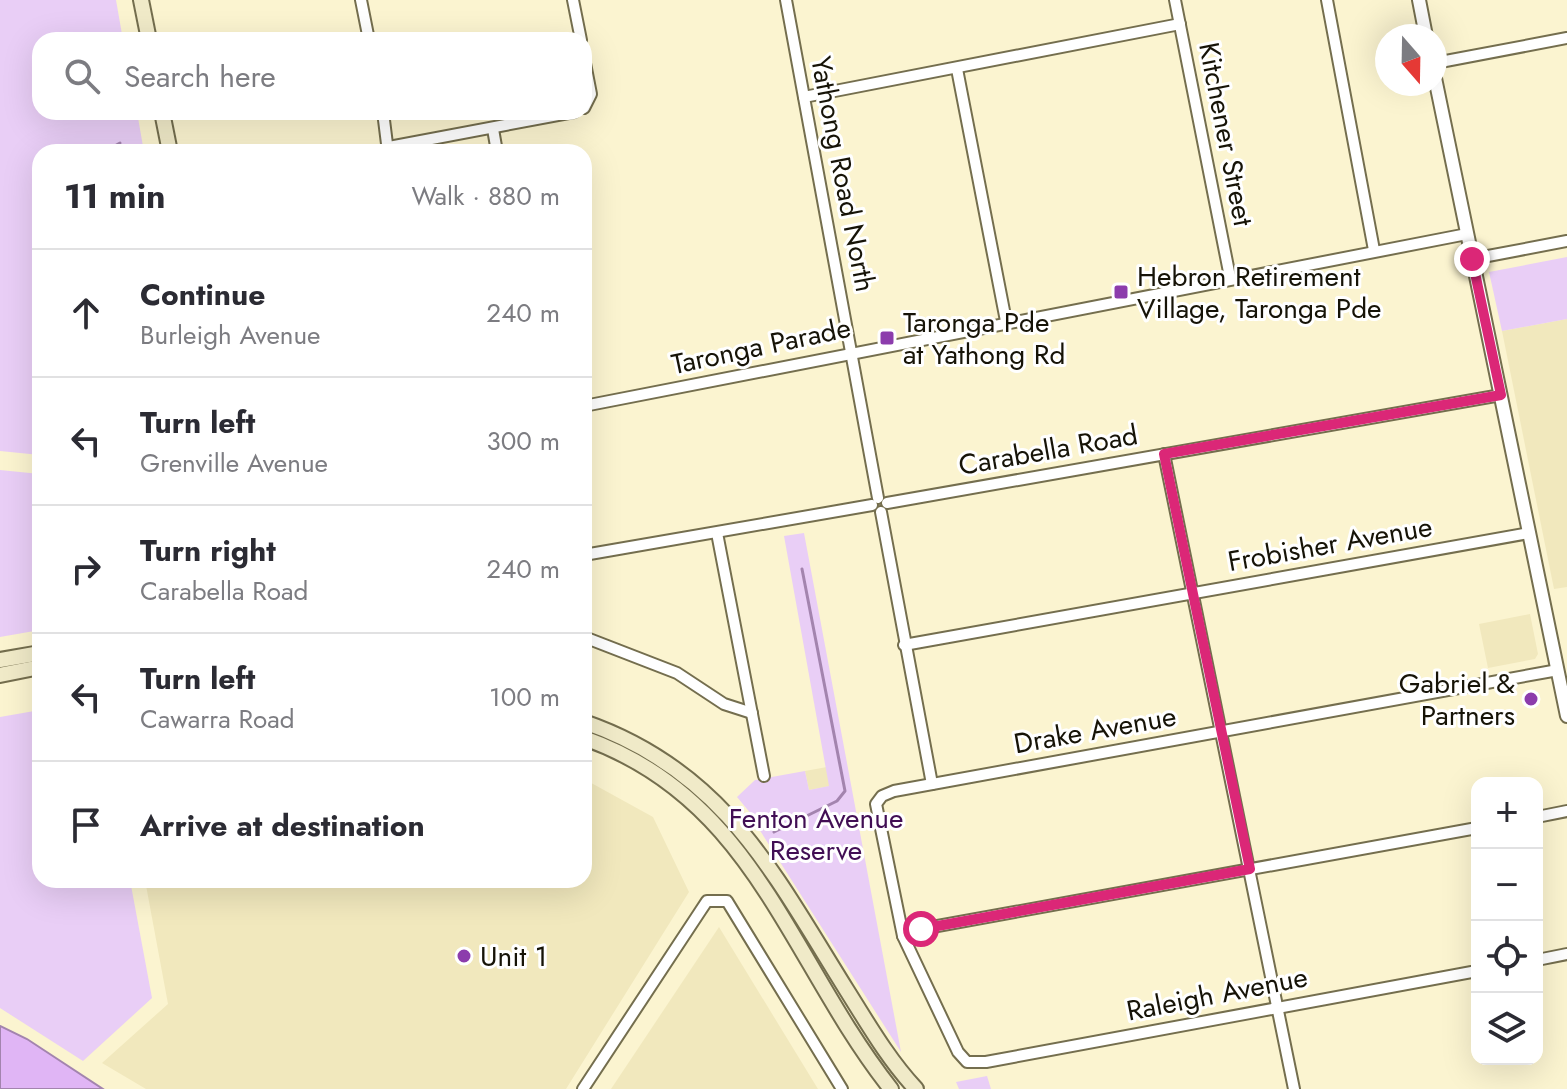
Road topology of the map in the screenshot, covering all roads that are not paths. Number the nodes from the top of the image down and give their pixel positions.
1 (141, 0) edge
2 (361, 0) edge
3 (573, 0) edge
4 (786, 0) edge
5 (1175, 0) edge
6 (1327, 0) edge
7 (1419, 0) edge
8 (1180, 24) junction
9 (1424, 24) edge
10 (147, 32) edge
11 (367, 32) edge
12 (579, 32) edge
13 (1567, 38) edge
14 (1447, 61) edge
15 (957, 69) junction
16 (1439, 96) edge
17 (804, 97) junction
18 (164, 120) edge
19 (384, 120) edge
20 (536, 120) edge
21 (493, 129) junction
22 (168, 144) edge
23 (388, 144) edge
24 (415, 144) edge
25 (496, 144) edge
26 (1467, 234) junction
27 (1567, 241) edge
28 (1374, 250) junction
29 (1472, 259) junction
30 (1230, 277) junction
31 (1006, 321) junction
32 (853, 353) junction
33 (1501, 395) junction
34 (592, 404) edge
35 (1164, 454) junction
36 (880, 505) junction
37 (717, 533) junction
38 (1529, 533) junction
39 (592, 554) edge
40 (1194, 592) junction
41 (592, 640) edge
42 (904, 645) junction
43 (32, 654) edge
44 (0, 660) edge
45 (32, 669) edge
46 (0, 675) edge
47 (1562, 678) edge
48 (752, 713) junction
49 (1567, 716) edge
50 (592, 726) edge
51 (1221, 731) junction
52 (592, 742) edge
53 (764, 776) dead end
54 (932, 784) junction
55 (1567, 811) edge
56 (1543, 816) edge
57 (1471, 829) edge
58 (1250, 869) junction
59 (903, 936) junction
60 (1567, 954) edge
61 (1543, 959) edge
62 (1471, 972) edge
63 (1277, 1007) junction
64 (583, 1089) edge
65 (842, 1089) edge
66 (891, 1089) edge
67 (916, 1089) edge
68 (1294, 1089) edge

1 - 10 main road
2 - 11 street
3 - 12 street
4 - 17 street, Yathong Road North
5 - 8 street, Kitchener Street
6 - 28 street
7 - 9 street
8 - 15 street
8 - 30 street, Kitchener Street
13 - 14 street
15 - 17 street
15 - 31 street
16 - 26 street
17 - 32 street, Yathong Road North
18 - 22 main road
19 - 23 street
20 - 21 street
21 - 24 street
21 - 25 street
26 - 28 street, Taronga Parade
26 - 29 street
27 - 29 street
28 - 30 street, Taronga Parade
29 - 33 street
30 - 31 street, Taronga Parade
31 - 32 street, Taronga Parade
32 - 34 street, Taronga Parade
32 - 36 street, Yathong Road North
33 - 35 street, Carabella Road
33 - 38 street
35 - 36 street, Carabella Road
35 - 40 street
36 - 37 street, Carabella Road
36 - 42 street, Yathong Road North
37 - 39 street, Carabella Road
37 - 48 street
38 - 40 street, Frobisher Avenue
38 - 47 street
40 - 42 street, Frobisher Avenue
40 - 51 street
41 - 48 street
42 - 54 street, Yathong Road North
43 - 44 main road
45 - 46 main road
47 - 49 street
47 - 51 street, Drake Avenue
48 - 53 street
50 - 67 main road
51 - 54 street, Drake Avenue
51 - 58 street
52 - 66 main road
54 - 59 street, Drake Avenue
55 - 56 street
57 - 58 street
58 - 59 street
58 - 63 street
59 - 63 street, Raleigh Avenue
60 - 61 street
62 - 63 street, Raleigh Avenue
63 - 68 street
64 - 65 street

